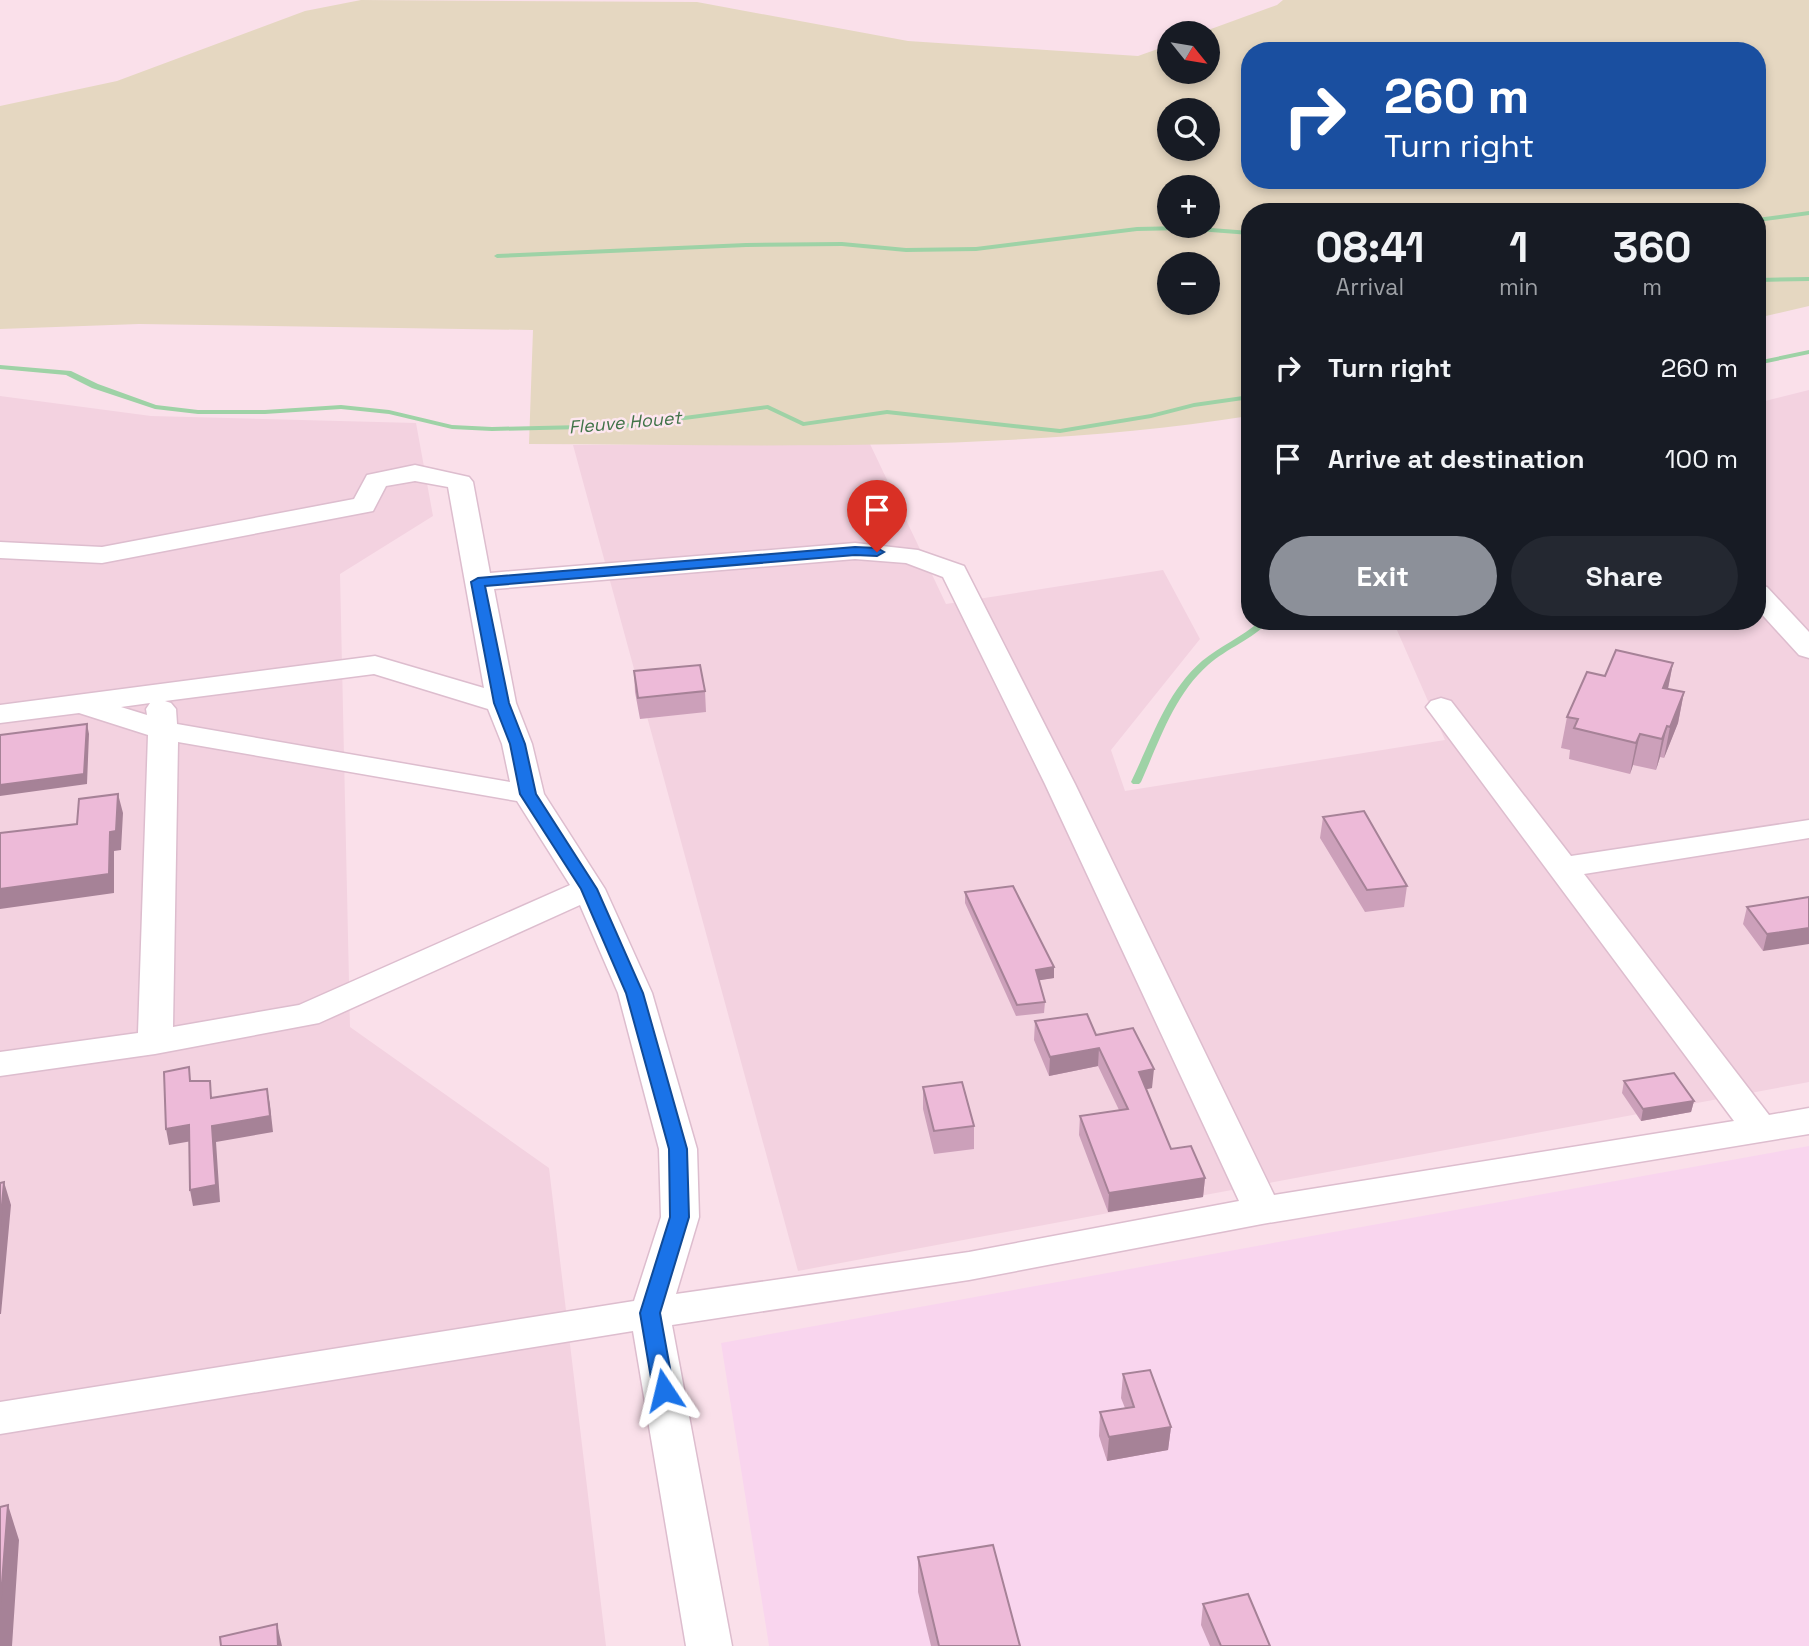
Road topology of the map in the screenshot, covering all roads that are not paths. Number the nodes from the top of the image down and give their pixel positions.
1 (0, 550) edge
2 (478, 582) junction
3 (1766, 603) edge
4 (1809, 649) edge
5 (160, 694) junction
6 (501, 703) junction
7 (80, 704) junction
8 (1441, 707) dead end
9 (0, 714) edge
10 (163, 730) junction
11 (528, 794) junction
12 (1809, 829) edge
13 (1563, 867) junction
14 (589, 889) junction
15 (155, 1042) junction
16 (0, 1064) edge
17 (1809, 1121) edge
18 (1761, 1130) junction
19 (1262, 1210) junction
20 (650, 1313) junction
21 (0, 1418) edge
22 (709, 1646) edge

1 - 2 street
2 - 6 street
2 - 19 street
3 - 4 street
5 - 6 street
5 - 7 street
5 - 10 street
6 - 11 street
7 - 9 street
7 - 10 street
8 - 13 street
10 - 11 street
10 - 15 street
11 - 14 street
12 - 13 street
13 - 18 street
14 - 15 street
14 - 20 street
15 - 16 street
17 - 18 street
18 - 19 street
19 - 20 street
20 - 21 street
20 - 22 street

